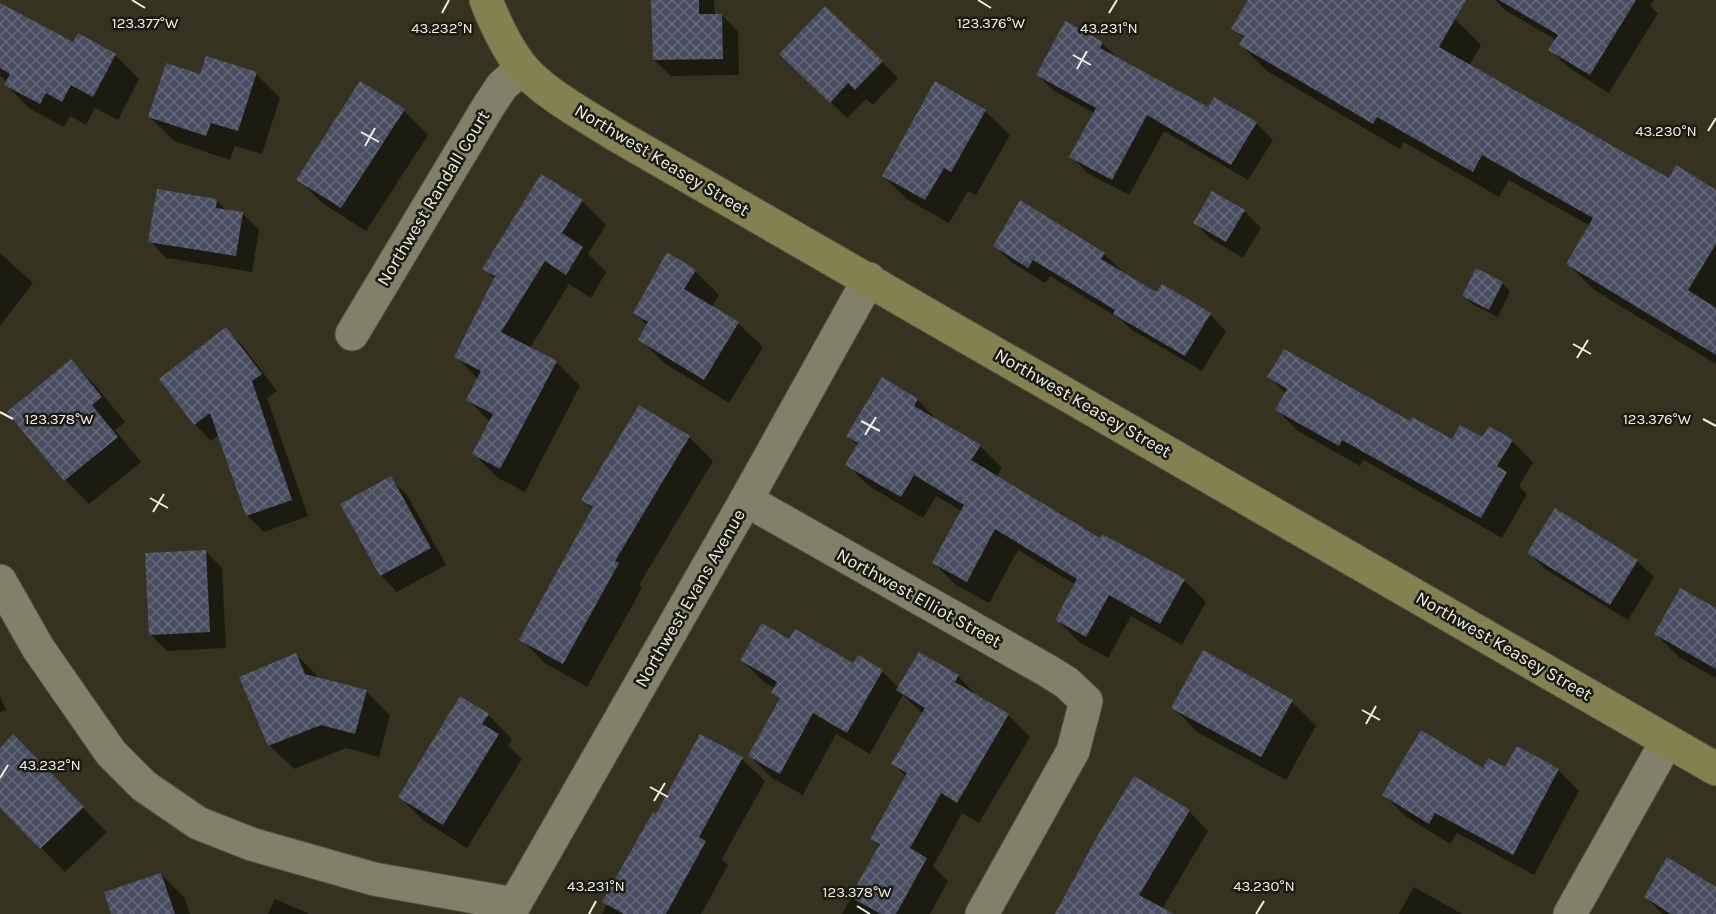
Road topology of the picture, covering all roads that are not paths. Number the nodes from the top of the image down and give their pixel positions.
1 (486, 0) edge
2 (522, 68) junction
3 (869, 279) junction
4 (352, 334) dead end
5 (746, 500) junction
6 (0, 581) edge
7 (1667, 741) junction
8 (1716, 769) edge
9 (511, 909) edge
10 (982, 914) edge
11 (1570, 914) edge

1 - 2 street, Northwest Keasey Street
2 - 3 street, Northwest Keasey Street
2 - 4 street, Northwest Randall Court
3 - 5 street, Northwest Evans Avenue
3 - 7 street, Northwest Keasey Street
5 - 9 street, Northwest Evans Avenue
5 - 10 street, Northwest Elliot Street
6 - 9 street
7 - 8 street, Northwest Keasey Street
7 - 11 street

